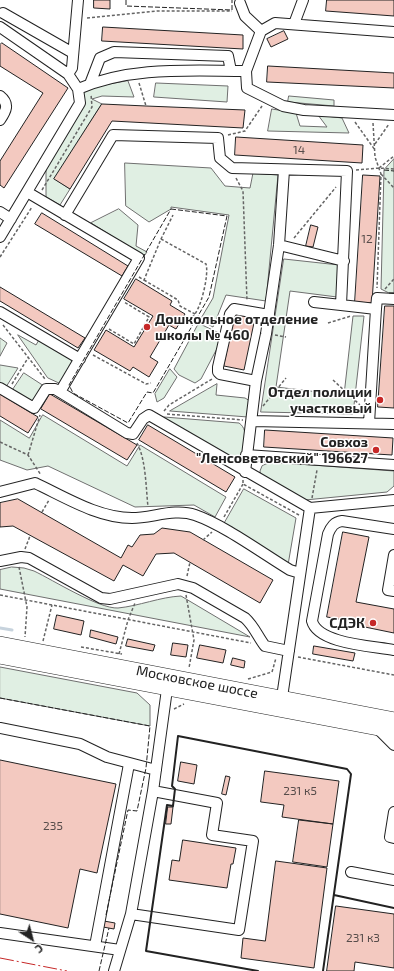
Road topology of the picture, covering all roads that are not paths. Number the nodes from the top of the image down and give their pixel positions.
1 (78, 0) edge
2 (303, 0) edge
3 (240, 3) road end
4 (3, 12) dead end
5 (294, 24) junction
6 (0, 26) edge
7 (261, 31) junction
8 (394, 32) edge
9 (73, 53) junction
10 (231, 71) junction
11 (246, 71) junction
12 (68, 74) junction
13 (90, 84) junction
14 (78, 89) junction
15 (0, 96) edge
16 (393, 117) edge
17 (0, 120) edge
18 (284, 170) junction
19 (27, 192) junction
20 (0, 212) edge
21 (65, 215) junction
22 (11, 219) junction
23 (0, 236) edge
24 (282, 246) junction
25 (344, 261) junction
26 (394, 299) edge
27 (314, 302) dead end
28 (376, 303) junction
29 (341, 305) junction
30 (0, 312) edge
31 (269, 315) junction
32 (80, 359) junction
33 (256, 381) junction
34 (3, 390) edge
35 (60, 392) junction
36 (252, 420) junction
37 (369, 423) junction
38 (394, 424) edge
39 (246, 455) junction
40 (394, 465) edge
41 (245, 472) junction
42 (0, 492) edge
43 (394, 500) edge
44 (310, 508) junction
45 (394, 529) edge
46 (394, 555) edge
47 (0, 561) edge
48 (300, 574) junction
49 (394, 591) edge
50 (0, 644) edge
51 (394, 650) edge
52 (289, 653) junction
53 (0, 656) edge
54 (168, 683) junction
55 (281, 704) junction
56 (394, 720) edge
57 (0, 728) edge
58 (377, 728) junction
59 (394, 732) edge
60 (394, 746) edge
61 (129, 764) junction
62 (156, 770) junction
63 (153, 791) junction
64 (394, 812) edge
65 (394, 838) edge
66 (351, 872) dead end
67 (394, 880) edge
68 (131, 914) junction
69 (0, 933) edge
70 (95, 946) junction
71 (120, 950) junction
72 (114, 971) edge

1 - 9 street
2 - 5 street
3 - 7 street
4 - 9 street
5 - 7 street
5 - 8 street
6 - 12 street
7 - 11 street
9 - 12 street
10 - 11 street
10 - 13 street
10 - 13 street
11 - 16 street
12 - 14 street
13 - 14 street
14 - 19 street
15 - 17 street
18 - 21 street
18 - 24 street
18 - 25 street
19 - 21 street
19 - 22 street
20 - 22 street
21 - 32 street
22 - 23 street
24 - 25 street
24 - 31 street
25 - 29 street
26 - 28 street
27 - 29 street
28 - 29 street
28 - 37 street
30 - 32 street
31 - 33 street
31 - 33 street
32 - 35 street
33 - 36 street
34 - 35 street
35 - 41 street
36 - 37 street
36 - 39 street
37 - 38 street
39 - 40 street
39 - 41 street
41 - 44 street
42 - 48 street
43 - 44 street
44 - 48 street
45 - 51 street
46 - 49 street
47 - 52 street
48 - 52 street
50 - 54 highway, Московское шоссе
52 - 55 street
53 - 54 highway, Московское шоссе
54 - 55 highway, Московское шоссе
54 - 62 street
55 - 56 highway, Московское шоссе
55 - 58 highway, Московское шоссе
57 - 61 street
58 - 59 highway, Московское шоссе
58 - 60 street
61 - 62 street
61 - 70 street
62 - 63 street
63 - 68 street
63 - 68 street
64 - 65 street
66 - 67 street
68 - 71 street
69 - 70 street
70 - 71 street
71 - 72 street

